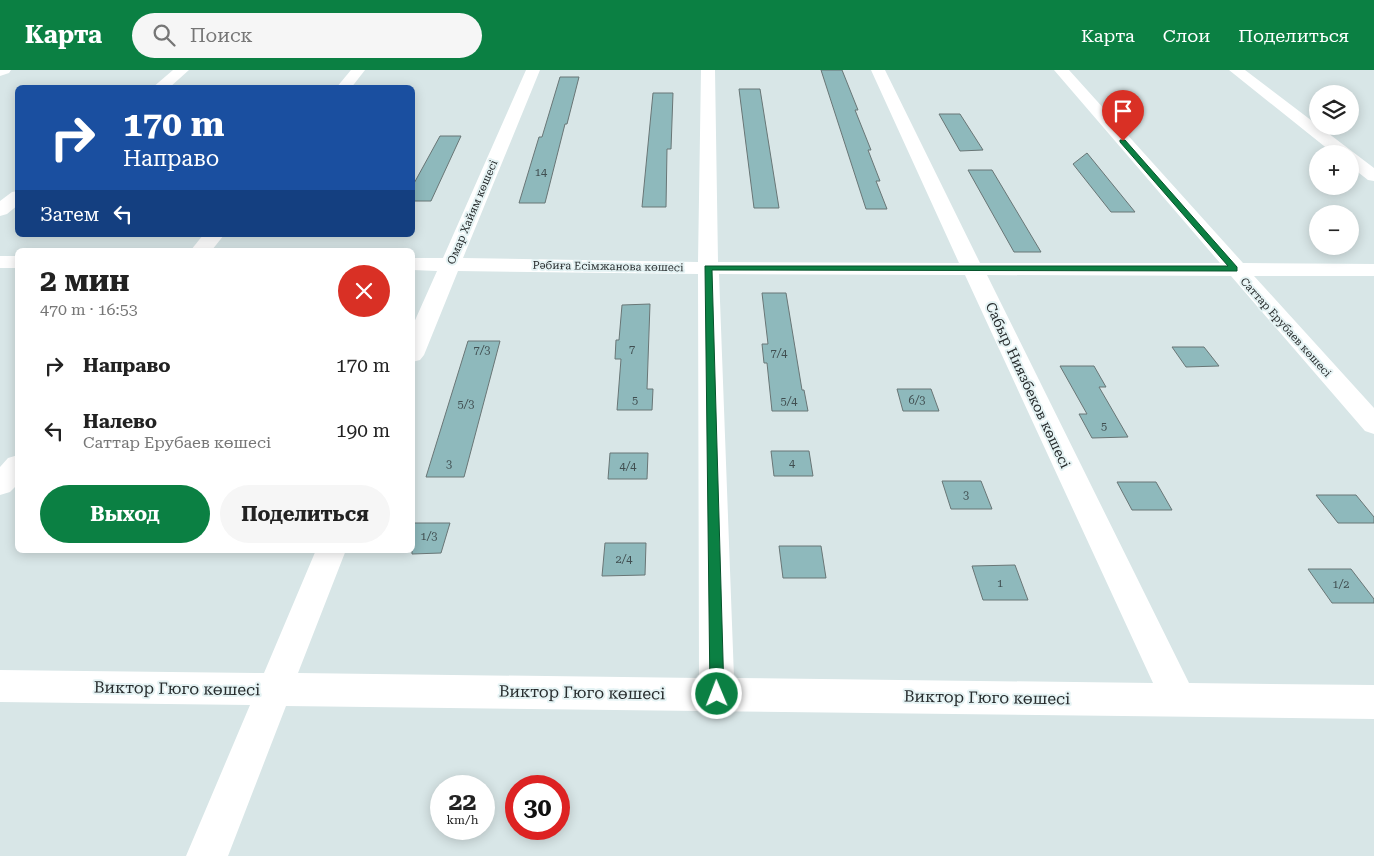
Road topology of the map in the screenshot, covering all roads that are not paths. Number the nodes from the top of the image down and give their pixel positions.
1 (4, 70) edge
2 (182, 70) edge
3 (358, 70) edge
4 (533, 70) edge
5 (708, 70) edge
6 (878, 70) edge
7 (1061, 70) edge
8 (1236, 70) edge
9 (0, 72) edge
10 (163, 85) edge
11 (346, 85) edge
12 (1333, 145) edge
13 (1359, 165) edge
14 (1374, 176) edge
15 (15, 198) edge
16 (0, 210) edge
17 (212, 237) edge
18 (203, 248) edge
19 (0, 262) edge
20 (15, 262) edge
21 (415, 264) edge
22 (450, 264) junction
23 (708, 268) junction
24 (973, 268) junction
25 (1234, 269) junction
26 (1374, 270) edge
27 (415, 348) edge
28 (1374, 425) edge
29 (15, 468) edge
30 (0, 486) edge
31 (331, 553) edge
32 (0, 686) edge
33 (274, 689) junction
34 (717, 694) junction
35 (1178, 699) junction
36 (1374, 702) edge
37 (207, 856) edge

1 - 9 street
2 - 10 street
3 - 11 street
4 - 22 street, Омар Хайям көшесі
5 - 23 street
6 - 24 street, Сабыр Ниязбеков көшесі
7 - 25 street, Саттар Ерубаев көшесі
8 - 12 street
13 - 14 street
15 - 16 street
17 - 18 street
19 - 20 street
21 - 22 street, Рәбиға Есімжанова көшесі
22 - 23 street, Рәбиға Есімжанова көшесі
22 - 27 street, Омар Хайям көшесі
23 - 24 street, Рәбиға Есімжанова көшесі
23 - 34 street
24 - 25 street, Рәбиға Есімжанова көшесі
24 - 35 street, Сабыр Ниязбеков көшесі
25 - 26 street, Рәбиға Есімжанова көшесі
25 - 28 street, Саттар Ерубаев көшесі
29 - 30 street
31 - 33 street
32 - 33 street, Виктор Гюго көшесі
33 - 34 street, Виктор Гюго көшесі
33 - 37 street
34 - 35 street, Виктор Гюго көшесі
35 - 36 street, Виктор Гюго көшесі

